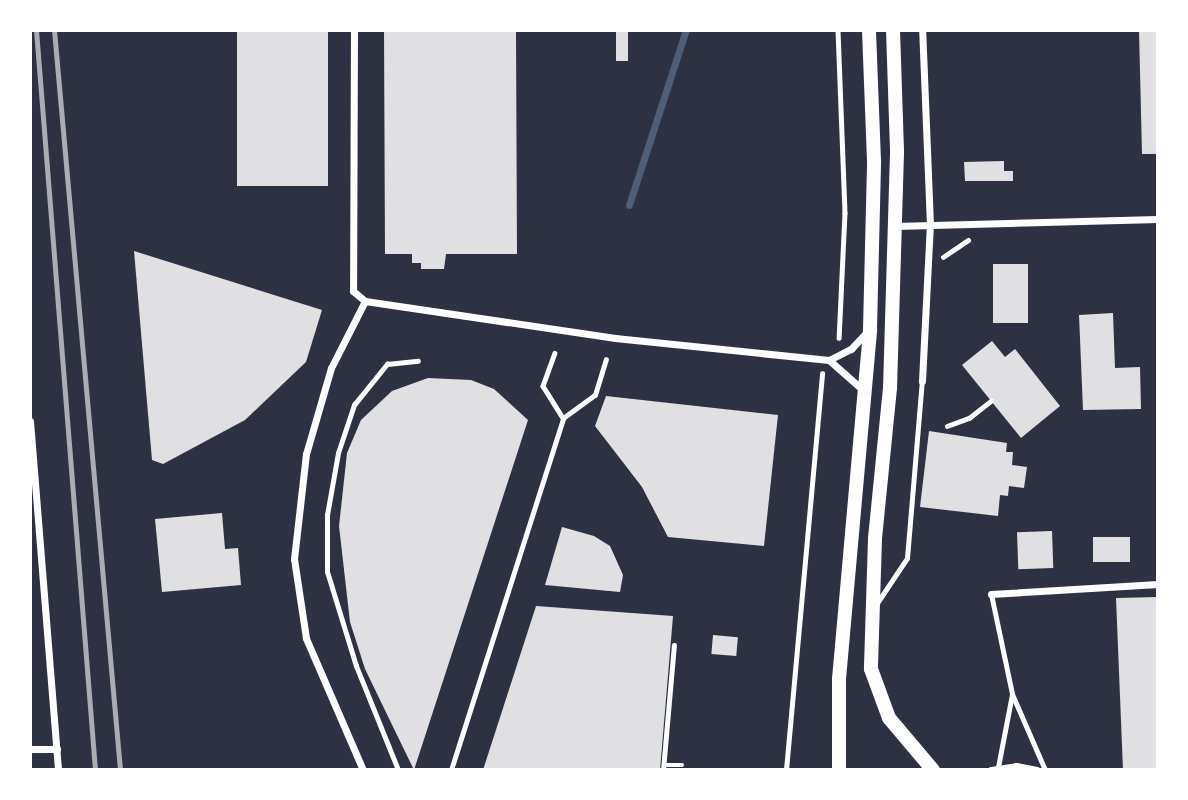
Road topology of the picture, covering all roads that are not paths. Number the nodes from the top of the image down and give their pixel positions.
1 (354, 30) edge
2 (869, 30) edge
3 (893, 30) edge
4 (922, 30) edge
5 (1158, 219) edge
6 (930, 225) junction
7 (894, 226) junction
8 (365, 301) junction
9 (870, 329) junction
10 (830, 360) junction
11 (922, 381) joint
12 (866, 393) junction
13 (30, 421) edge
14 (1158, 583) edge
15 (991, 594) joint
16 (871, 611) junction
17 (1012, 694) junction
18 (30, 748) edge
19 (57, 749) junction
20 (995, 769) edge
21 (58, 770) edge
22 (363, 770) edge
23 (839, 770) edge
24 (933, 770) edge
25 (1037, 770) edge
26 (1045, 770) edge

1 - 8 street
2 - 9 main road
3 - 7 main road
4 - 6 street
5 - 6 street
6 - 7 street
6 - 11 street
7 - 16 main road
8 - 10 street
8 - 22 street
9 - 10 street
9 - 12 main road
10 - 12 street
11 - 16 lane
12 - 23 main road
13 - 19 street
14 - 15 street
15 - 17 lane
16 - 24 main road
17 - 20 lane
17 - 26 lane
18 - 19 street
19 - 21 street
20 - 25 street

